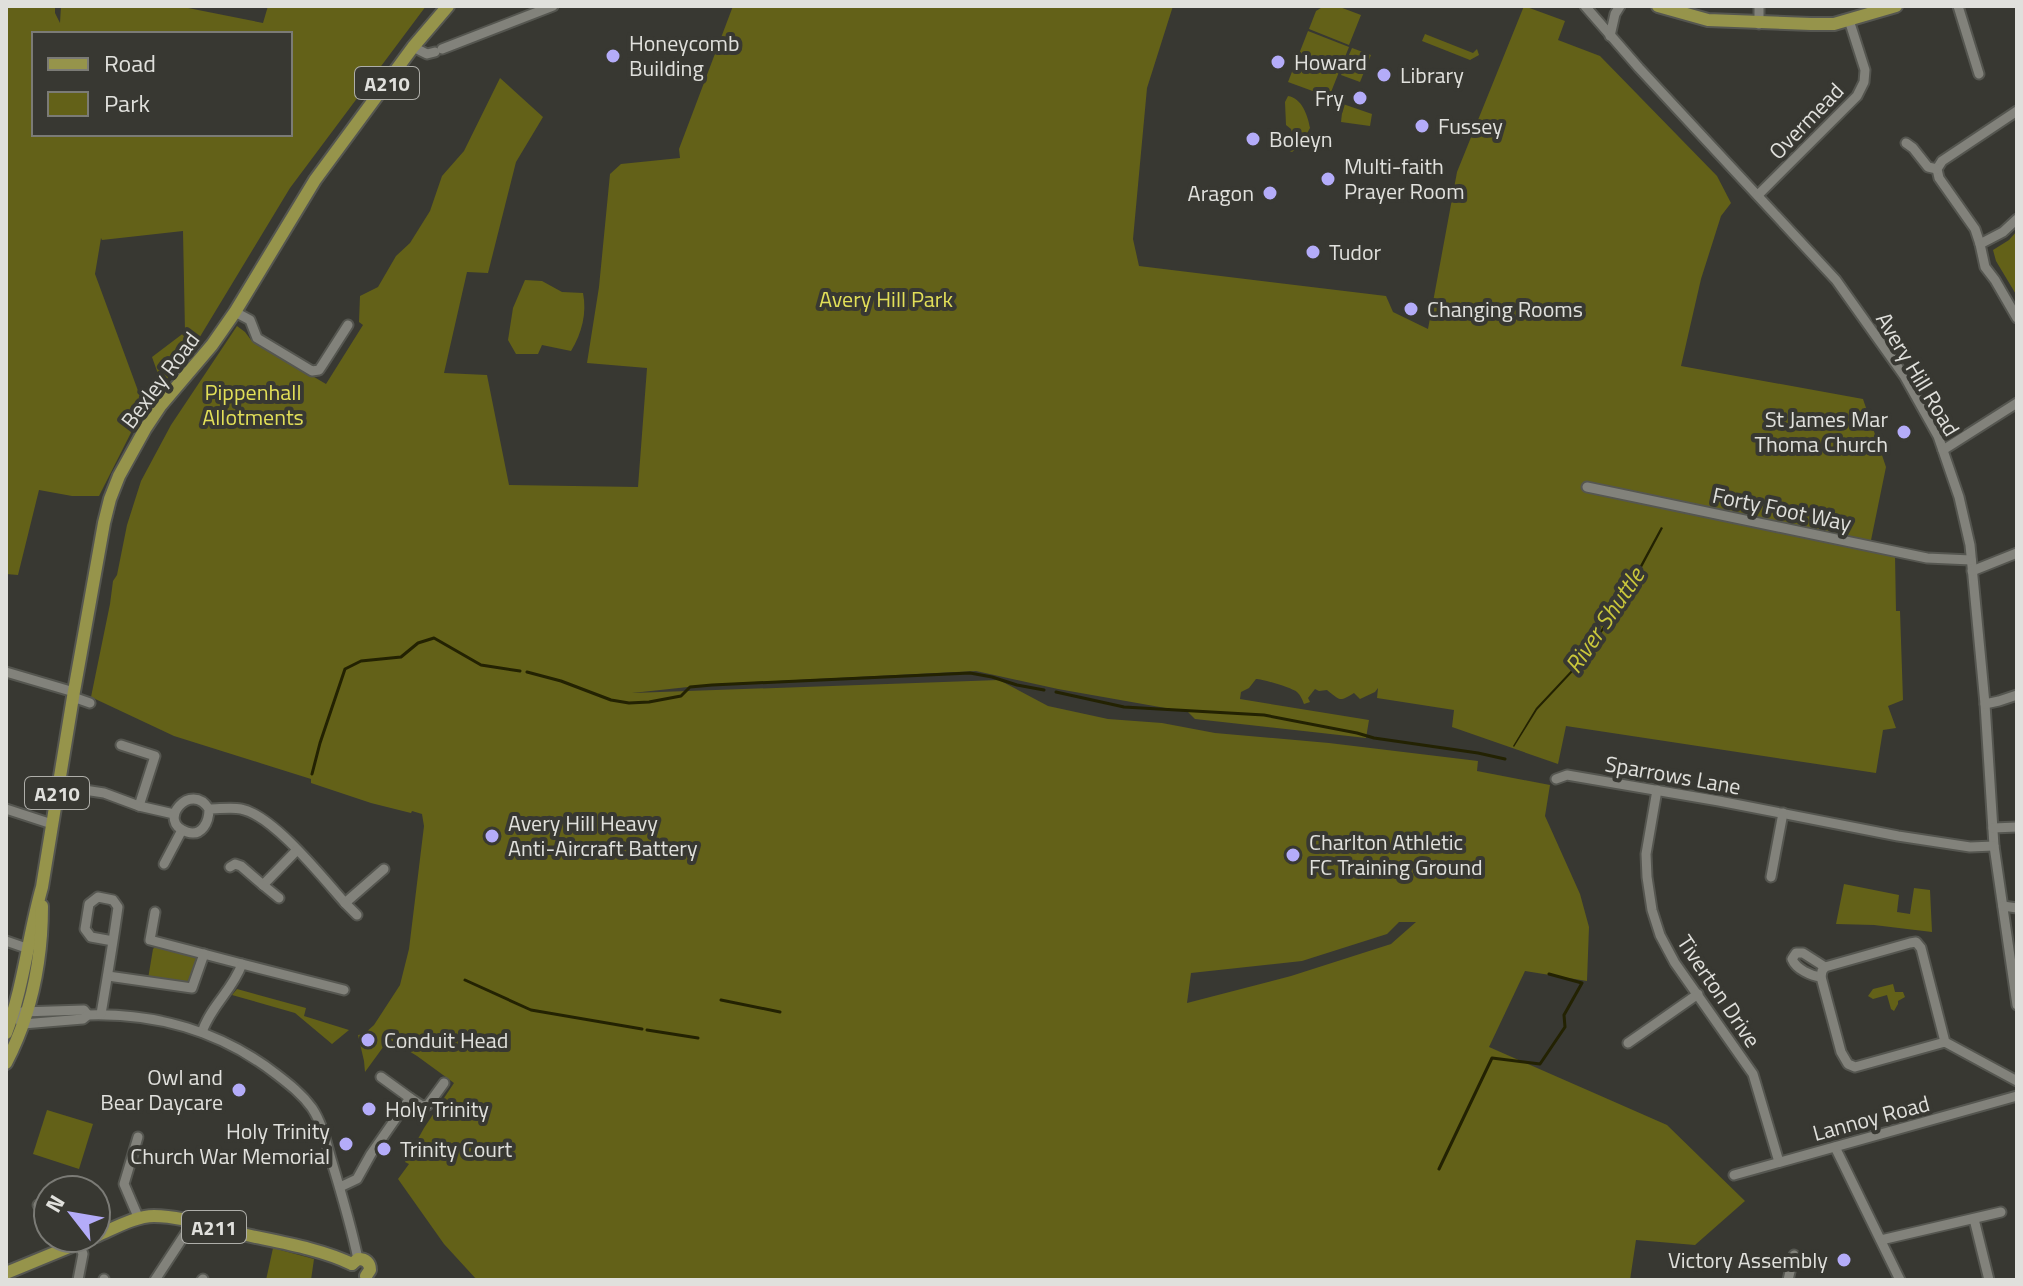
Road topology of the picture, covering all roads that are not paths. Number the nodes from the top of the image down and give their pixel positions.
1 (448, 6) edge
2 (553, 6) edge
3 (1585, 6) edge
4 (1620, 6) edge
5 (1658, 6) edge
6 (1759, 6) edge
7 (1896, 6) edge
8 (1958, 6) edge
9 (1849, 20) junction
10 (1759, 24) junction
11 (1610, 36) junction
12 (413, 47) junction
13 (1979, 74) dead end
14 (2017, 111) edge
15 (1906, 143) dead end
16 (1937, 169) junction
17 (1758, 195) junction
18 (2017, 219) edge
19 (1980, 244) junction
20 (235, 312) junction
21 (2017, 318) edge
22 (348, 325) dead end
23 (2017, 403) edge
24 (1943, 450) junction
25 (1587, 487) dead end
26 (2017, 553) edge
27 (1971, 560) junction
28 (1972, 571) junction
29 (6, 672) edge
30 (73, 695) junction
31 (2017, 695) edge
32 (90, 703) dead end
33 (1985, 704) junction
34 (121, 745) dead end
35 (1556, 779) dead end
36 (58, 786) junction
37 (1657, 790) junction
38 (139, 806) junction
39 (6, 809) edge
40 (209, 809) junction
41 (1783, 813) junction
42 (174, 814) junction
43 (52, 824) junction
44 (2017, 827) edge
45 (1993, 828) junction
46 (182, 830) junction
47 (1994, 846) junction
48 (297, 850) junction
49 (164, 864) dead end
50 (230, 867) dead end
51 (384, 869) dead end
52 (1771, 877) dead end
53 (263, 885) junction
54 (42, 887) junction
55 (279, 898) dead end
56 (345, 903) junction
57 (2003, 906) junction
58 (2017, 908) edge
59 (155, 912) dead end
60 (357, 915) dead end
61 (6, 941) edge
62 (113, 941) junction
63 (29, 949) junction
64 (204, 954) junction
65 (242, 964) junction
66 (108, 976) junction
67 (344, 990) dead end
68 (1698, 994) junction
69 (2017, 1005) edge
70 (13, 1014) junction
71 (101, 1014) junction
72 (25, 1018) junction
73 (202, 1032) junction
74 (6, 1033) edge
75 (1945, 1042) junction
76 (1628, 1043) dead end
77 (6, 1063) edge
78 (381, 1077) dead end
79 (2017, 1081) edge
80 (444, 1083) dead end
81 (2017, 1096) edge
82 (410, 1098) junction
83 (138, 1137) dead end
84 (1835, 1147) junction
85 (1779, 1162) junction
86 (1734, 1175) dead end
87 (340, 1187) junction
88 (2001, 1212) dead end
89 (139, 1219) junction
90 (1974, 1219) junction
91 (193, 1222) junction
92 (112, 1229) edge
93 (1881, 1240) junction
94 (49, 1254) edge
95 (83, 1254) edge
96 (1794, 1255) dead end
97 (355, 1262) junction
98 (6, 1273) edge
99 (368, 1278) edge
100 (78, 1280) edge
101 (155, 1280) edge
102 (1788, 1280) edge
103 (1900, 1280) edge
104 (1989, 1280) edge

1 - 12 main road, Bexley Road / A210
2 - 12 street
3 - 11 street, Avery Hill Road
4 - 11 street
5 - 10 main road
6 - 10 street
7 - 9 main road
8 - 13 street
9 - 10 main road
9 - 17 street, Overmead
11 - 17 street, Avery Hill Road
12 - 20 main road, Bexley Road / A210
14 - 16 street
15 - 16 street
16 - 19 street
17 - 24 street, Avery Hill Road
18 - 19 street
19 - 21 street
20 - 22 street
20 - 30 main road, Bexley Road / A210
23 - 24 street
24 - 27 street, Avery Hill Road
25 - 27 street, Forty Foot Way
26 - 28 street
27 - 28 street, Avery Hill Road
28 - 33 street, Avery Hill Road
29 - 30 street
30 - 32 street
30 - 36 main road, Bexley Road / A210
31 - 33 street
33 - 45 street, Avery Hill Road
34 - 38 street
35 - 37 street, Sparrows Lane
36 - 38 street
36 - 43 main road, Bexley Road / A210
37 - 41 street, Sparrows Lane
37 - 68 street, Tiverton Drive
38 - 42 street
39 - 43 street
40 - 42 street
40 - 46 street
40 - 48 street
41 - 47 street, Sparrows Lane
41 - 52 street
42 - 46 street
43 - 54 main road, Bexley Road / A210
44 - 45 street
45 - 47 street, Avery Hill Road
46 - 49 street
47 - 57 street, Avery Hill Road
48 - 53 street
48 - 56 street
50 - 53 street
51 - 56 street
53 - 55 street
54 - 63 main road, Bexley Road / A210
54 - 72 main road, Bexley Road / A210
56 - 60 street
57 - 58 street
57 - 69 street, Avery Hill Road
59 - 64 street
61 - 63 street
62 - 62 street
62 - 66 street
63 - 70 main road, Bexley Road / A210
64 - 65 street
64 - 66 street
65 - 67 street
65 - 73 street
66 - 71 street
68 - 76 street
68 - 85 street, Tiverton Drive
70 - 72 street
70 - 74 main road, A210
71 - 72 street
71 - 73 street
72 - 77 main road, Bexley Road / A210
73 - 87 street
75 - 75 street
75 - 79 street
78 - 82 street
80 - 82 street
81 - 84 street, Lannoy Road
82 - 87 street
83 - 89 street
84 - 85 street, Lannoy Road
84 - 93 street
85 - 86 street, Lannoy Road
87 - 97 street
88 - 90 street
89 - 91 main road, A211
89 - 92 main road, A211
90 - 93 street
90 - 104 street
91 - 97 main road, A211
91 - 101 street
93 - 103 street
94 - 98 main road, A211
95 - 100 street
96 - 102 street
97 - 99 main road, A211

